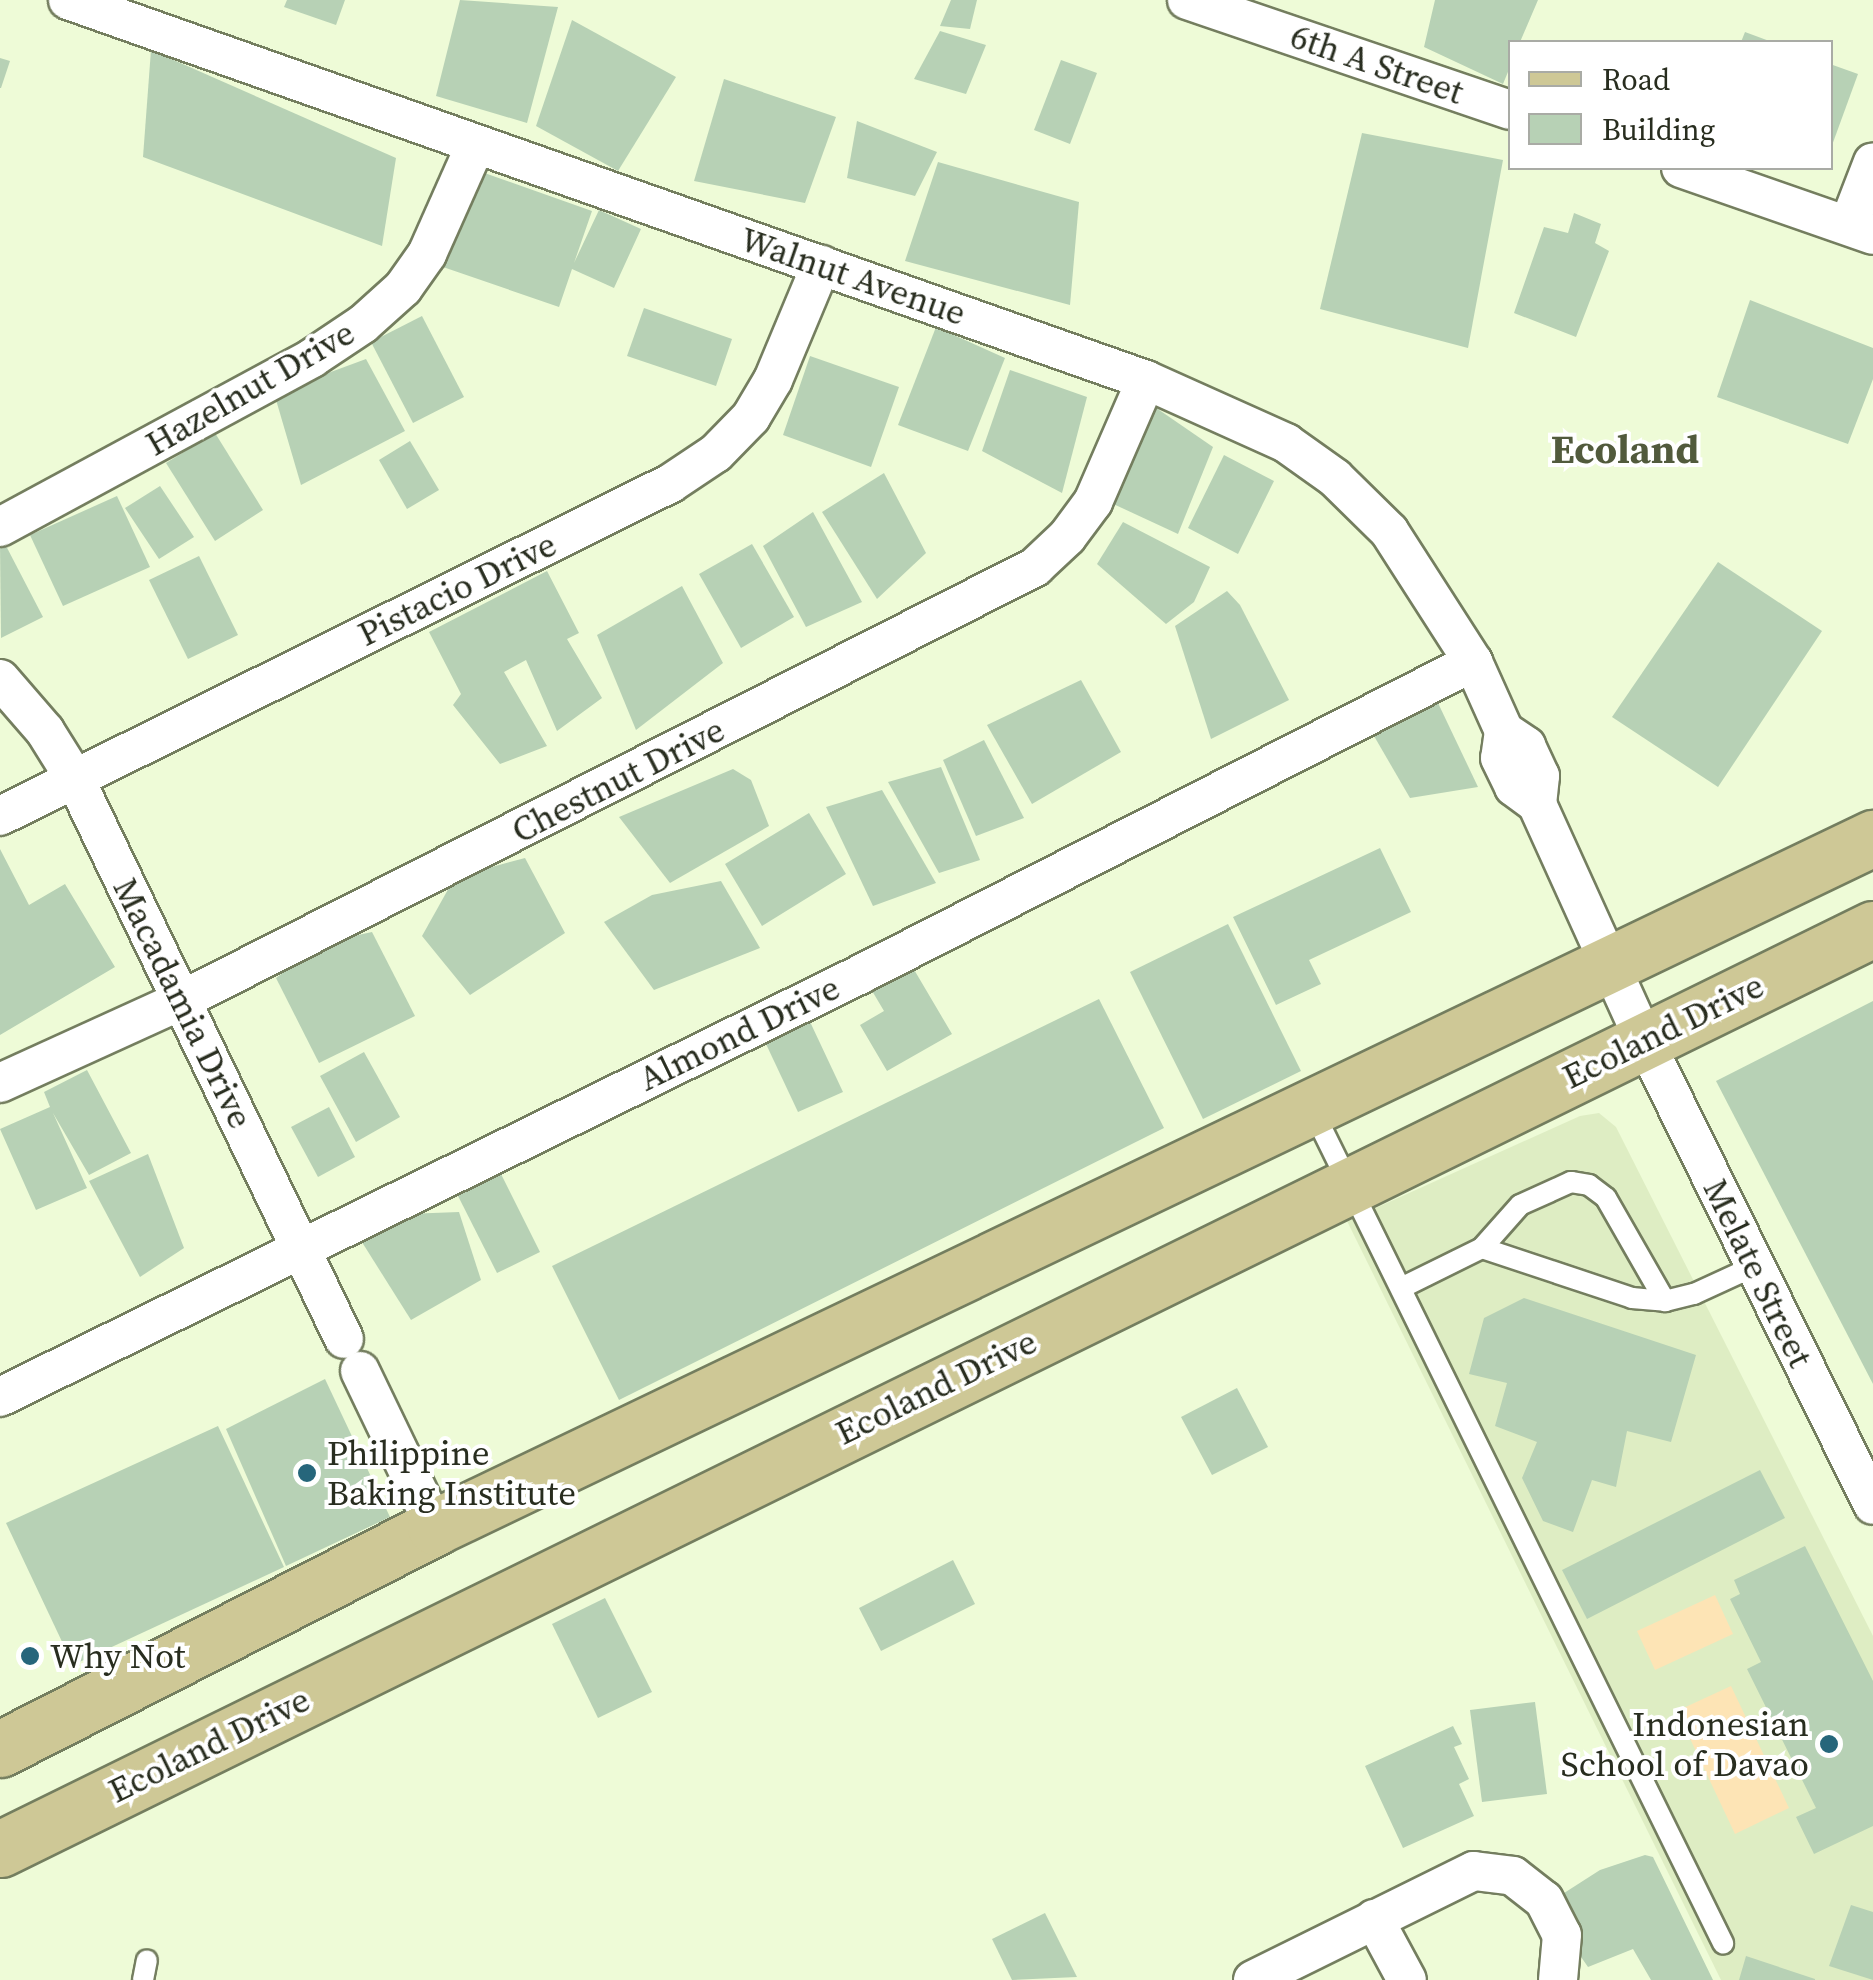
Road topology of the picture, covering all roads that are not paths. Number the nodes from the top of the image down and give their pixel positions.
1 (68, 0) edge
2 (1187, 0) edge
3 (1508, 109) edge
4 (476, 144) junction
5 (1873, 162) edge
6 (1688, 170) edge
7 (1861, 230) edge
8 (821, 265) junction
9 (1146, 380) junction
10 (0, 527) edge
11 (1474, 662) junction
12 (0, 679) edge
13 (75, 779) junction
14 (0, 816) edge
15 (1873, 838) edge
16 (1873, 929) edge
17 (1608, 964) junction
18 (182, 1000) junction
19 (1644, 1040) junction
20 (0, 1083) edge
21 (1311, 1106) junction
22 (1348, 1183) junction
23 (299, 1246) junction
24 (1482, 1248) junction
25 (1755, 1266) junction
26 (1402, 1288) junction
27 (1664, 1300) junction
28 (0, 1397) edge
29 (1873, 1506) edge
30 (436, 1528) junction
31 (0, 1749) edge
32 (0, 1849) edge
33 (1374, 1919) junction
34 (1723, 1944) dead end
35 (1253, 1980) edge
36 (1408, 1980) edge
37 (1558, 1980) edge

1 - 4 street, Walnut Avenue
2 - 3 street, 6th A Street
4 - 8 street, Walnut Avenue
4 - 10 street, Hazelnut Drive
5 - 7 street
6 - 7 street
8 - 9 street, Walnut Avenue
8 - 13 street, Pistacio Drive
9 - 11 street, Walnut Avenue
9 - 18 street, Chestnut Drive
11 - 17 street, Walnut Avenue
11 - 23 street, Almond Drive
12 - 13 street, Macadamia Drive
13 - 14 street, Pistacio Drive
13 - 18 street, Macadamia Drive
15 - 17 main road
16 - 19 main road, Ecoland Drive
17 - 19 street, Melate Street
17 - 21 main road
18 - 20 street, Chestnut Drive
18 - 23 street, Macadamia Drive
19 - 22 main road, Ecoland Drive
19 - 25 street, Melate Street
21 - 22 lane
21 - 30 main road
22 - 26 lane
22 - 32 main road, Ecoland Drive
23 - 28 street, Almond Drive
23 - 30 street, Macadamia Drive
24 - 26 lane
24 - 27 lane
24 - 27 lane
25 - 27 lane
25 - 29 street, Melate Street
26 - 34 lane
30 - 31 main road
33 - 35 street
33 - 36 street
33 - 37 street

